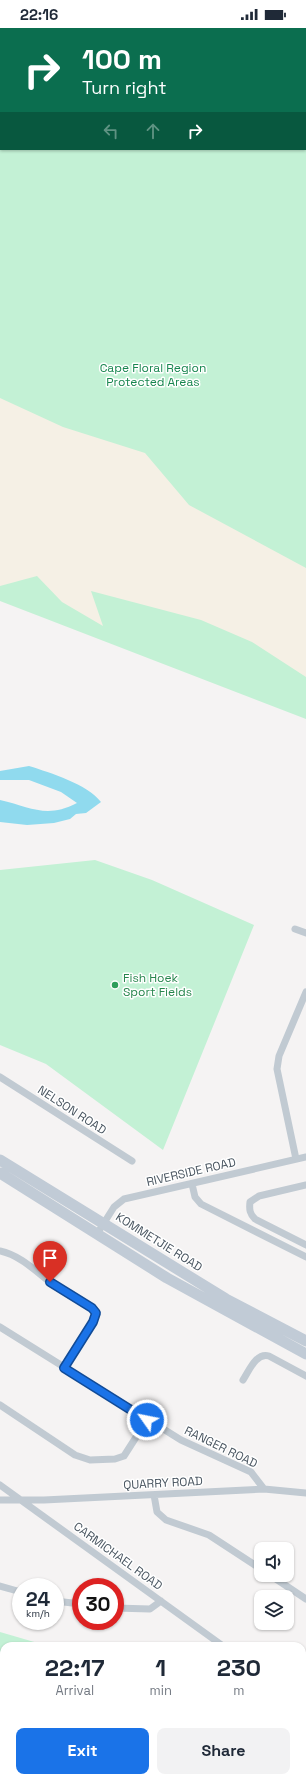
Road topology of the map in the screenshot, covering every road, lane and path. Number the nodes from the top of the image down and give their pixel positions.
1 (295, 929) dead end
2 (306, 933) edge
3 (306, 992) edge
4 (0, 1077) edge
5 (306, 1156) edge
6 (296, 1159) junction
7 (0, 1160) edge
8 (132, 1161) dead end
9 (0, 1173) edge
10 (192, 1184) junction
11 (306, 1185) edge
12 (103, 1223) junction
13 (97, 1234) junction
14 (306, 1245) edge
15 (0, 1251) edge
16 (306, 1257) edge
17 (0, 1327) edge
18 (306, 1341) edge
19 (306, 1354) edge
20 (64, 1368) junction
21 (306, 1376) edge
22 (243, 1380) dead end
23 (0, 1405) edge
24 (147, 1420) junction
25 (0, 1485) edge
26 (264, 1489) junction
27 (306, 1492) edge
28 (154, 1495) junction
29 (0, 1500) edge
30 (22, 1500) junction
31 (254, 1564) edge
32 (280, 1582) edge
33 (0, 1586) edge
34 (12, 1589) edge
35 (306, 1599) edge
36 (160, 1601) junction
37 (124, 1608) edge
38 (217, 1642) edge

1 - 2 street
3 - 6 street
4 - 8 street, NELSON ROAD
5 - 6 street, RIVERSIDE ROAD
6 - 10 street, RIVERSIDE ROAD
7 - 12 main road, KOMMETJIE ROAD
9 - 13 main road, KOMMETJIE ROAD
10 - 12 street, RIVERSIDE ROAD
10 - 16 street
11 - 14 street
12 - 13 street, RIVERSIDE ROAD
12 - 18 main road, KOMMETJIE ROAD
13 - 19 main road, KOMMETJIE ROAD
15 - 20 street
17 - 20 street, RANGER ROAD
20 - 24 street, RANGER ROAD
21 - 22 street
23 - 24 street
24 - 26 street, RANGER ROAD
25 - 30 street, CARMICHAEL ROAD
26 - 27 street, QUARRY ROAD
26 - 28 street, QUARRY ROAD
28 - 30 street, QUARRY ROAD
28 - 31 street
29 - 30 street, QUARRY ROAD
30 - 36 street, CARMICHAEL ROAD
32 - 35 street
33 - 34 street
36 - 37 street
36 - 38 street, CARMICHAEL ROAD

